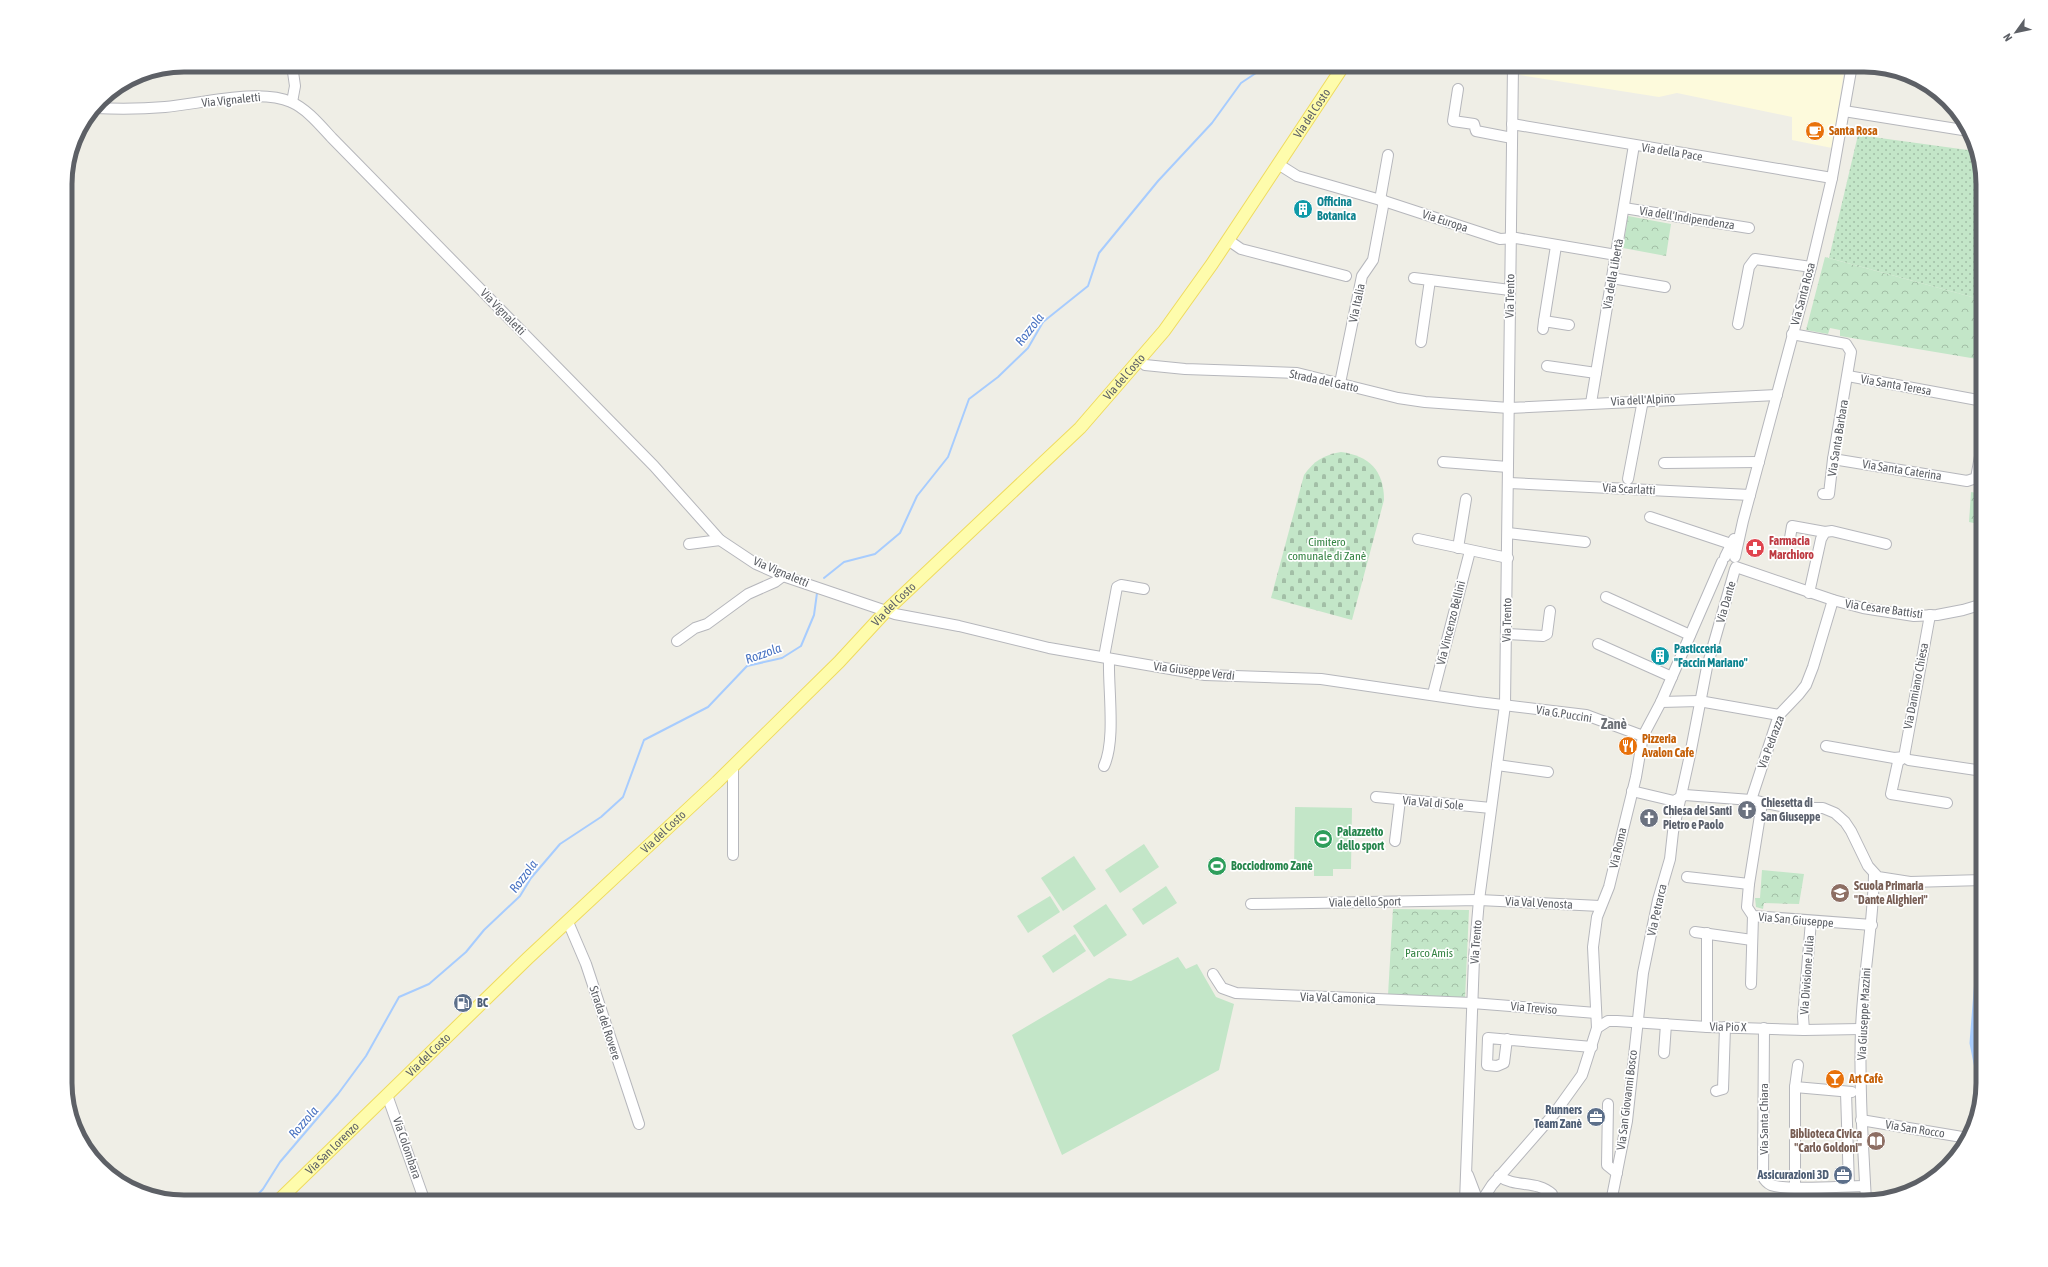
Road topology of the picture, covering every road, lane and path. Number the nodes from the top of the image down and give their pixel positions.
1 (293, 72) edge
2 (1339, 72) edge
3 (1513, 72) edge
4 (1851, 72) edge
5 (1458, 89) dead end
6 (292, 102) junction
7 (102, 108) edge
8 (1844, 111) junction
9 (1512, 124) junction
10 (1962, 130) edge
11 (1512, 138) junction
12 (1634, 145) junction
13 (1388, 155) dead end
14 (1278, 164) junction
15 (1832, 178) junction
16 (1382, 200) junction
17 (1624, 208) junction
18 (1749, 228) dead end
19 (1511, 239) junction
20 (1228, 240) junction
21 (1556, 246) junction
22 (1616, 255) junction
23 (1811, 267) junction
24 (1346, 276) dead end
25 (1414, 278) dead end
26 (1612, 278) junction
27 (1430, 280) junction
28 (1665, 287) dead end
29 (1510, 290) junction
30 (1738, 324) dead end
31 (1569, 325) dead end
32 (1792, 334) junction
33 (1421, 342) dead end
34 (1140, 360) junction
35 (1547, 366) dead end
36 (1596, 373) junction
37 (1848, 376) junction
38 (1340, 383) junction
39 (1777, 395) junction
40 (1643, 400) junction
41 (1976, 400) edge
42 (1591, 403) junction
43 (1508, 408) junction
44 (1833, 459) junction
45 (1443, 462) dead end
46 (1759, 462) junction
47 (1664, 463) dead end
48 (1508, 467) junction
49 (1976, 478) edge
50 (1628, 479) dead end
51 (1509, 483) junction
52 (1750, 494) junction
53 (1823, 494) dead end
54 (1466, 499) dead end
55 (1650, 517) dead end
56 (1743, 521) junction
57 (1825, 532) junction
58 (1508, 533) junction
59 (1790, 538) dead end
60 (1418, 539) dead end
61 (720, 540) junction
62 (1585, 542) dead end
63 (689, 544) dead end
64 (1731, 544) junction
65 (1886, 544) dead end
66 (1458, 548) junction
67 (1470, 551) junction
68 (1508, 558) junction
69 (1724, 560) junction
70 (1735, 566) junction
71 (783, 576) junction
72 (1715, 580) junction
73 (1144, 589) dead end
74 (1809, 593) junction
75 (1606, 596) dead end
76 (1833, 600) junction
77 (1976, 606) edge
78 (887, 610) junction
79 (1550, 611) dead end
80 (1930, 615) junction
81 (1507, 634) junction
82 (1690, 635) junction
83 (677, 641) dead end
84 (1598, 644) dead end
85 (1106, 658) junction
86 (1672, 677) junction
87 (1433, 694) junction
88 (1699, 701) junction
89 (1661, 702) junction
90 (1505, 706) junction
91 (1778, 715) junction
92 (1643, 736) junction
93 (1826, 746) dead end
94 (1904, 757) junction
95 (1497, 764) junction
96 (1104, 766) dead end
97 (733, 767) junction
98 (1976, 770) edge
99 (1548, 772) dead end
100 (1632, 791) junction
101 (1376, 797) dead end
102 (1679, 798) junction
103 (1400, 800) junction
104 (1751, 800) junction
105 (1762, 803) junction
106 (1947, 803) dead end
107 (1491, 808) junction
108 (1395, 841) dead end
109 (733, 855) dead end
110 (1874, 875) junction
111 (1687, 877) dead end
112 (1976, 880) edge
113 (1749, 884) junction
114 (1479, 900) junction
115 (1251, 904) dead end
116 (1600, 906) junction
117 (1753, 916) junction
118 (1811, 920) junction
119 (568, 922) junction
120 (1872, 925) junction
121 (1695, 932) dead end
122 (1708, 933) junction
123 (1752, 940) junction
124 (1213, 974) dead end
125 (1751, 984) dead end
126 (1596, 998) junction
127 (1472, 1003) junction
128 (1596, 1013) junction
129 (1608, 1021) junction
130 (1637, 1022) junction
131 (1666, 1024) junction
132 (1707, 1027) junction
133 (1725, 1027) junction
134 (1597, 1028) junction
135 (1764, 1028) junction
136 (1861, 1029) junction
137 (1804, 1030) junction
138 (1507, 1040) junction
139 (1592, 1047) junction
140 (1664, 1053) dead end
141 (1472, 1063) junction
142 (1487, 1065) junction
143 (1798, 1065) dead end
144 (1795, 1088) junction
145 (1716, 1091) dead end
146 (1846, 1092) junction
147 (1860, 1092) junction
148 (387, 1095) junction
149 (1608, 1104) dead end
150 (1862, 1120) junction
151 (639, 1124) dead end
152 (1962, 1137) edge
153 (1617, 1173) junction
154 (1499, 1176) junction
155 (1492, 1184) junction
156 (1849, 1186) junction
157 (1864, 1186) junction
158 (1795, 1187) junction
159 (284, 1195) edge
160 (423, 1195) edge
161 (1470, 1195) edge
162 (1476, 1195) edge
163 (1485, 1195) edge
164 (1552, 1195) edge
165 (1612, 1195) edge
166 (1865, 1195) edge

1 - 6 street
2 - 14 main road, Via del Costo
3 - 9 street, Via Trento
4 - 8 street, Via Santa Rosa
5 - 11 street
6 - 7 street, Via Vignaletti
6 - 61 street, Via Vignaletti
8 - 10 street
8 - 15 street, Via Santa Rosa
9 - 11 street, Via Trento
9 - 12 street, Via della Pace
11 - 19 street, Via Trento
12 - 15 street, Via della Pace
12 - 17 street, Via della Libertà
13 - 16 street
14 - 16 street, Via Europa
14 - 20 main road, Via del Costo
15 - 23 street, Via Santa Rosa
16 - 19 street, Via Europa
16 - 38 street, Via Italia
17 - 18 street, Via dell'Indipendenza
17 - 22 street, Via della Libertà
19 - 21 street, Via Europa
19 - 29 street, Via Trento
20 - 24 street
20 - 34 main road, Via del Costo
21 - 22 street, Via Europa
21 - 31 street
22 - 26 street, Via della Libertà
23 - 30 street
23 - 32 street, Via Santa Rosa
25 - 27 street
26 - 28 street
26 - 36 street, Via della Libertà
27 - 29 street
27 - 33 street
29 - 43 street, Via Trento
32 - 37 street, Via Santa Teresa
32 - 39 street, Via Santa Rosa
34 - 38 street, Strada del Gatto
34 - 78 main road, Via del Costo
35 - 36 street
36 - 42 street, Via della Libertà
37 - 41 street, Via Santa Teresa
37 - 44 street, Via Santa Barbara
38 - 43 street, Strada del Gatto
39 - 40 street, Via dell'Alpino
39 - 46 street, Via Santa Rosa
40 - 42 street, Via dell'Alpino
40 - 50 street
42 - 43 street, Via dell'Alpino
43 - 48 street, Via Trento
44 - 49 street, Via Santa Caterina
44 - 53 street, Via Santa Barbara
45 - 48 street
46 - 47 street
46 - 52 street, Via Santa Rosa
48 - 51 street, Via Trento
51 - 52 street, Via Scarlatti
51 - 58 street, Via Trento
52 - 56 street, Via Santa Rosa
54 - 66 street
55 - 64 street
56 - 64 street, Via Santa Rosa
56 - 70 street, Via Santa Rosa
57 - 59 street
57 - 65 street
57 - 74 street
58 - 62 street
58 - 68 street, Via Trento
60 - 66 street
61 - 63 street
61 - 71 street, Via Vignaletti
64 - 69 street, Via Santa Rosa
66 - 67 street
67 - 68 street
67 - 87 street, Via Vincenzo Bellini
68 - 81 street, Via Trento
69 - 70 street
69 - 70 street
69 - 72 street, Via Santa Rosa
70 - 72 street
70 - 74 street, Via Cesare Battisti
70 - 88 street, Via Dante
71 - 78 street, Via Vignaletti
71 - 83 street
72 - 82 street, Via Santa Rosa
73 - 85 street
74 - 76 street, Via Cesare Battisti
75 - 82 street
76 - 80 street, Via Cesare Battisti
76 - 91 street, Via Pedrazza
77 - 80 street, Via Cesare Battisti
78 - 85 street, Via Giuseppe Verdi
78 - 97 main road, Via del Costo
79 - 81 street
80 - 94 street, Via Damiano Chiesa
81 - 90 street, Via Trento
82 - 86 street, Via Santa Rosa
84 - 86 street
85 - 87 street, Via Giuseppe Verdi
85 - 96 street
86 - 89 street, Via Santa Rosa
87 - 90 street, Via Giuseppe Verdi
88 - 89 street
88 - 91 street
88 - 102 street, Via Dante
89 - 92 street, Via Roma
90 - 92 street, Via G.Puccini
90 - 95 street, Via Trento
91 - 104 street, Via Pedrazza
92 - 100 street, Via Roma
93 - 94 street
94 - 98 street
94 - 106 street, Via Damiano Chiesa
95 - 99 street
95 - 107 street, Via Trento
97 - 109 street
97 - 119 main road, Via del Costo
100 - 102 street
100 - 116 street, Via Roma
101 - 103 street, Via Val di Sole
102 - 104 street
102 - 130 street, Via Petrarca
103 - 107 street, Via Val di Sole
103 - 108 street
104 - 105 street
105 - 110 street
105 - 113 street, Via San Giuseppe
107 - 114 street, Via Trento
110 - 112 street
110 - 120 street, Via Giuseppe Mazzini
111 - 113 street
113 - 117 street, Via San Giuseppe
114 - 115 street, Viale dello Sport
114 - 116 street, Via Val Venosta
114 - 127 street, Via Trento
116 - 126 street, Via Roma
117 - 118 street, Via San Giuseppe
117 - 123 street
118 - 120 street, Via San Giuseppe
118 - 137 street, Via Divisione Julia
119 - 148 main road, Via del Costo
119 - 151 street, Strada del Rovere
120 - 136 street, Via Giuseppe Mazzini
121 - 122 street
122 - 123 street
122 - 132 street
123 - 125 street
124 - 127 street, Via Val Camonica
126 - 128 street, Via Roma
126 - 129 street, Via Roma
127 - 128 street, Via Treviso
127 - 141 street, Via Trento
128 - 134 street, Via Roma
129 - 130 street, Via Pio X
129 - 134 street
130 - 131 street, Via Pio X
130 - 153 street, Via San Giovanni Bosco
131 - 132 street, Via Pio X
131 - 140 street
132 - 133 street, Via Pio X
133 - 135 street, Via Pio X
133 - 145 street
134 - 139 street, Via Roma
135 - 137 street, Via Pio X
135 - 158 street, Via Santa Chiara
136 - 137 street, Via Pio X
136 - 147 street, Via Giuseppe Mazzini
138 - 139 street
138 - 142 street
138 - 142 street
139 - 154 street, Via Roma
141 - 142 street
141 - 161 street, Via Trento
143 - 144 street
144 - 146 street
144 - 158 street
146 - 147 street
146 - 156 street
147 - 150 street, Via Giuseppe Mazzini
148 - 159 main road, Via San Lorenzo
148 - 160 street, Via Colombara
149 - 153 street
150 - 152 street, Via San Rocco
150 - 157 street, Via Giuseppe Mazzini
153 - 165 street, Via San Giovanni Bosco
154 - 155 street, Via Roma
154 - 164 street
155 - 162 street, Via Roma
155 - 163 street, Via Roma
156 - 157 street, Via Santa Chiara
156 - 158 street, Via Santa Chiara
157 - 166 street, Via Giuseppe Mazzini

